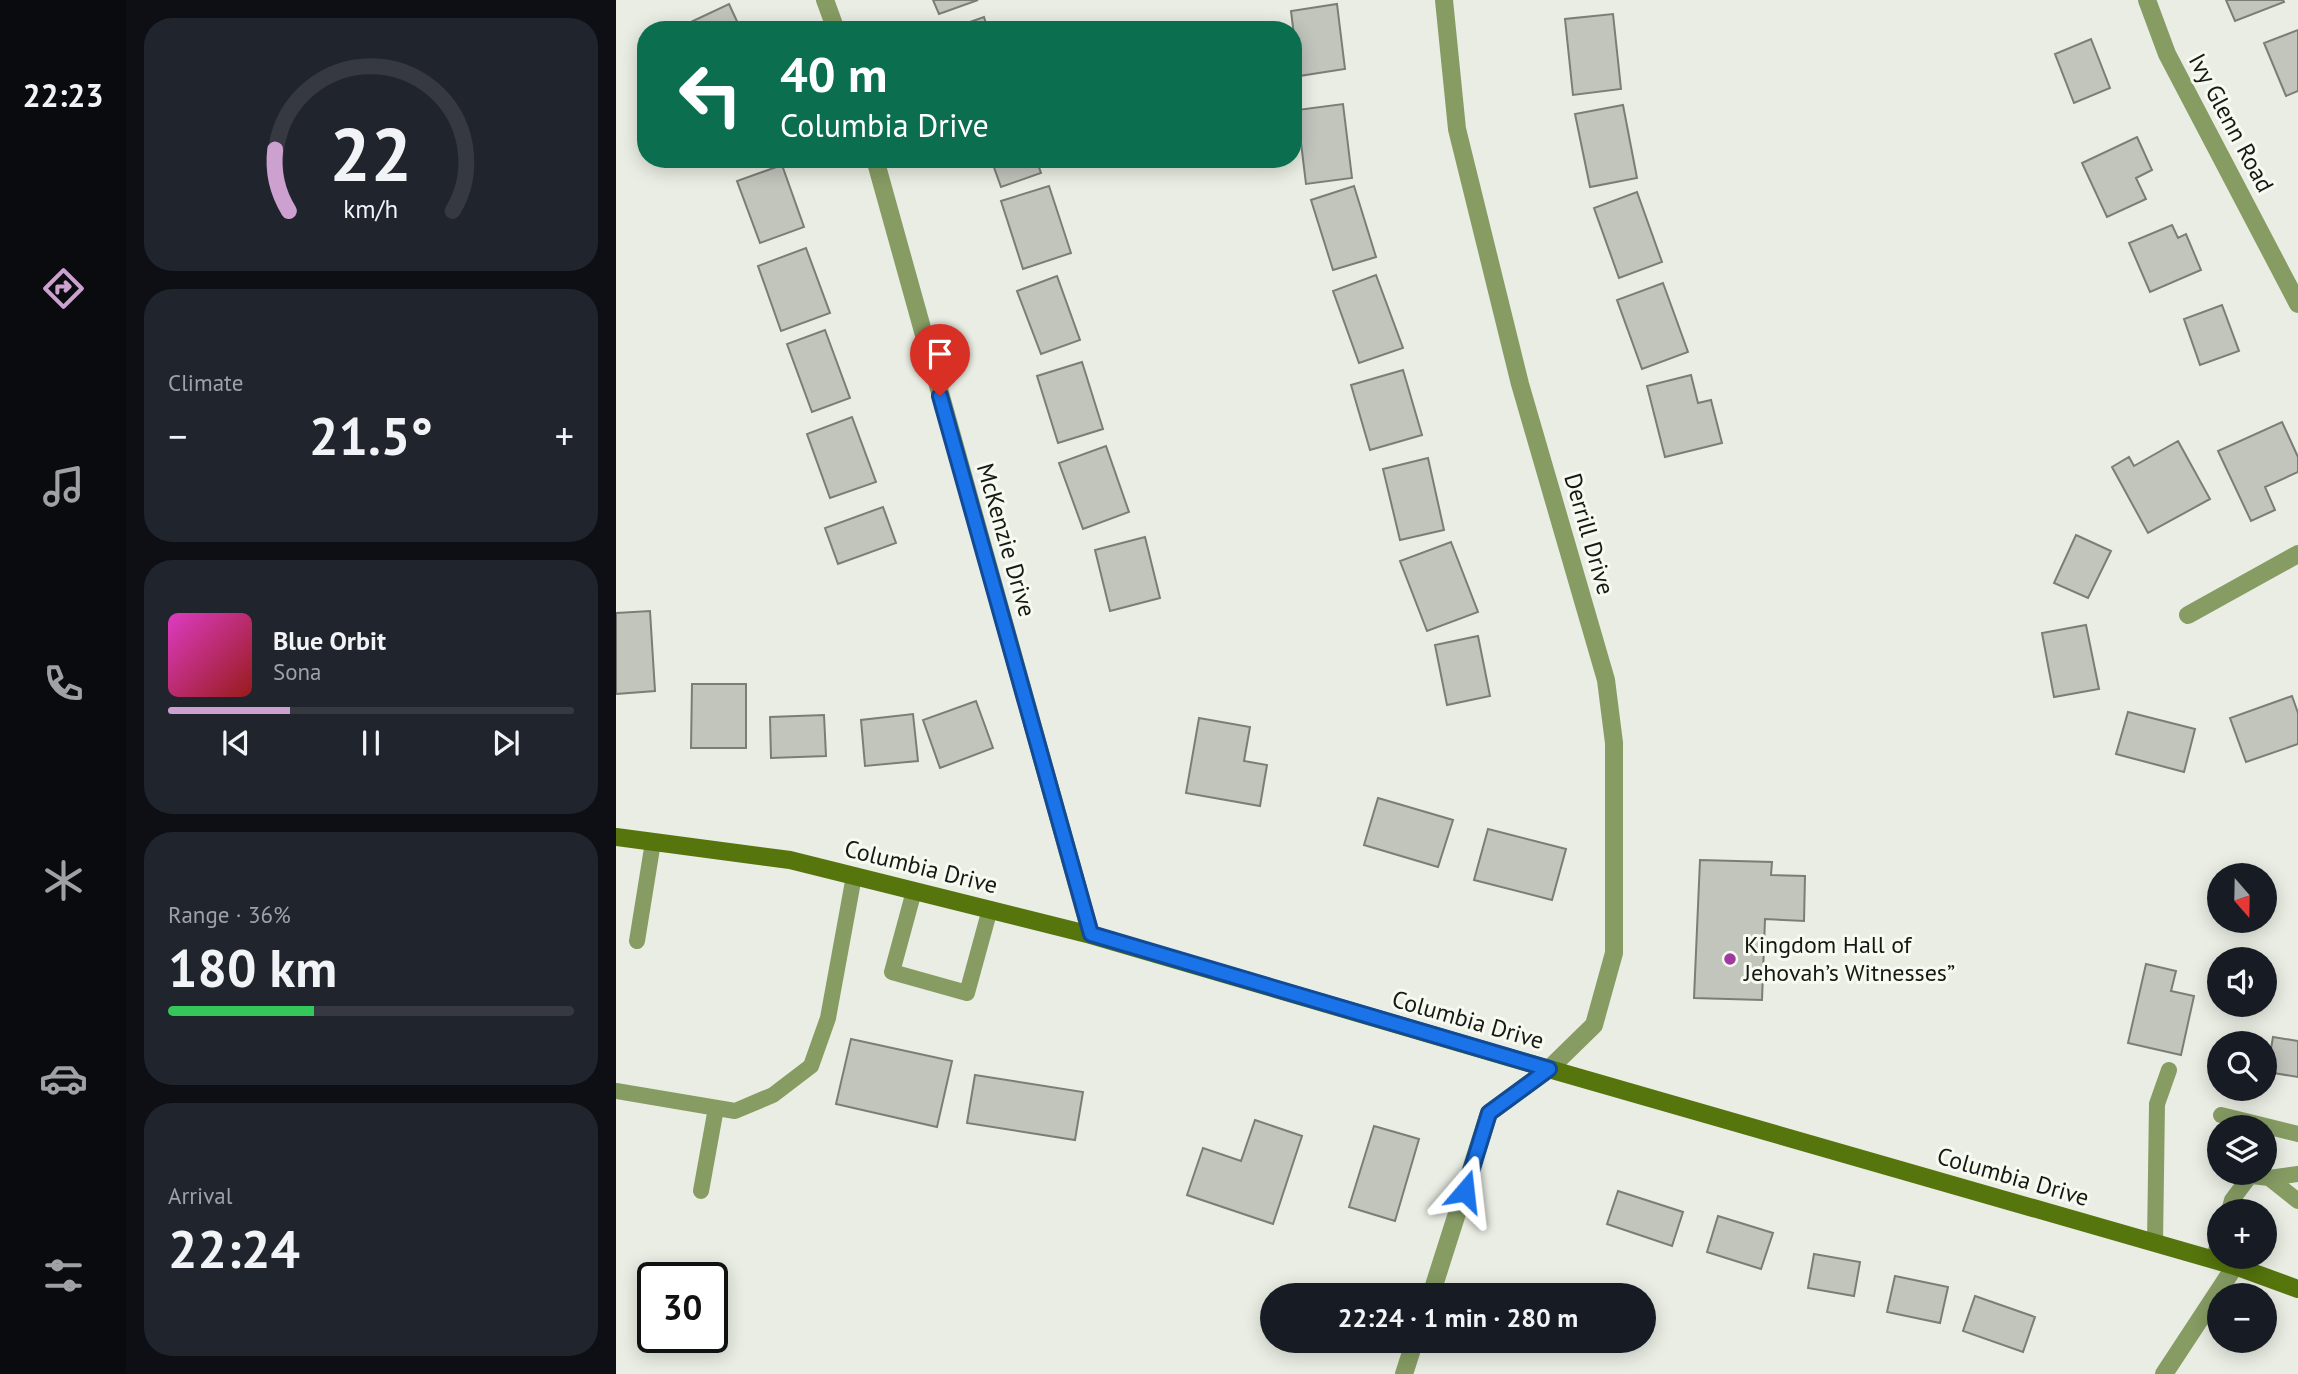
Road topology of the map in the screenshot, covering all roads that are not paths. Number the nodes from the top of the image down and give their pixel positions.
1 (825, 0) edge
2 (1444, 0) edge
3 (2147, 0) edge
4 (833, 21) edge
5 (878, 168) edge
6 (2298, 304) edge
7 (2298, 554) edge
8 (2188, 615) dead end
9 (616, 837) edge
10 (653, 842) junction
11 (853, 876) junction
12 (914, 891) junction
13 (990, 909) junction
14 (1091, 934) junction
15 (637, 941) dead end
16 (1549, 1069) junction
17 (2169, 1070) dead end
18 (616, 1091) edge
19 (716, 1108) junction
20 (2277, 1130) edge
21 (2298, 1134) edge
22 (2298, 1174) edge
23 (2277, 1177) edge
24 (2277, 1184) edge
25 (2244, 1185) edge
26 (701, 1191) dead end
27 (2233, 1199) edge
28 (2298, 1201) edge
29 (2155, 1243) junction
30 (2207, 1258) edge
31 (2233, 1269) edge
32 (2243, 1269) edge
33 (1435, 1283) edge
34 (2298, 1289) edge
35 (1411, 1353) edge
36 (1404, 1374) edge
37 (2164, 1374) edge

1 - 4 street
2 - 16 street, Derrill Drive
3 - 6 street, Ivy Glenn Road
5 - 14 street, McKenzie Drive
7 - 8 street
9 - 10 main road, Columbia Drive
10 - 11 main road, Columbia Drive
10 - 15 lane
11 - 12 main road, Columbia Drive
11 - 19 lane
12 - 13 main road, Columbia Drive
12 - 13 lane
13 - 14 main road, Columbia Drive
14 - 16 main road, Columbia Drive
16 - 29 main road, Columbia Drive
16 - 33 street, Derrill Drive
17 - 29 lane
18 - 19 lane
19 - 26 lane
20 - 21 lane
22 - 23 lane
24 - 28 lane
25 - 27 lane
29 - 30 main road, Columbia Drive
31 - 37 street
32 - 34 main road, Columbia Drive
35 - 36 street

